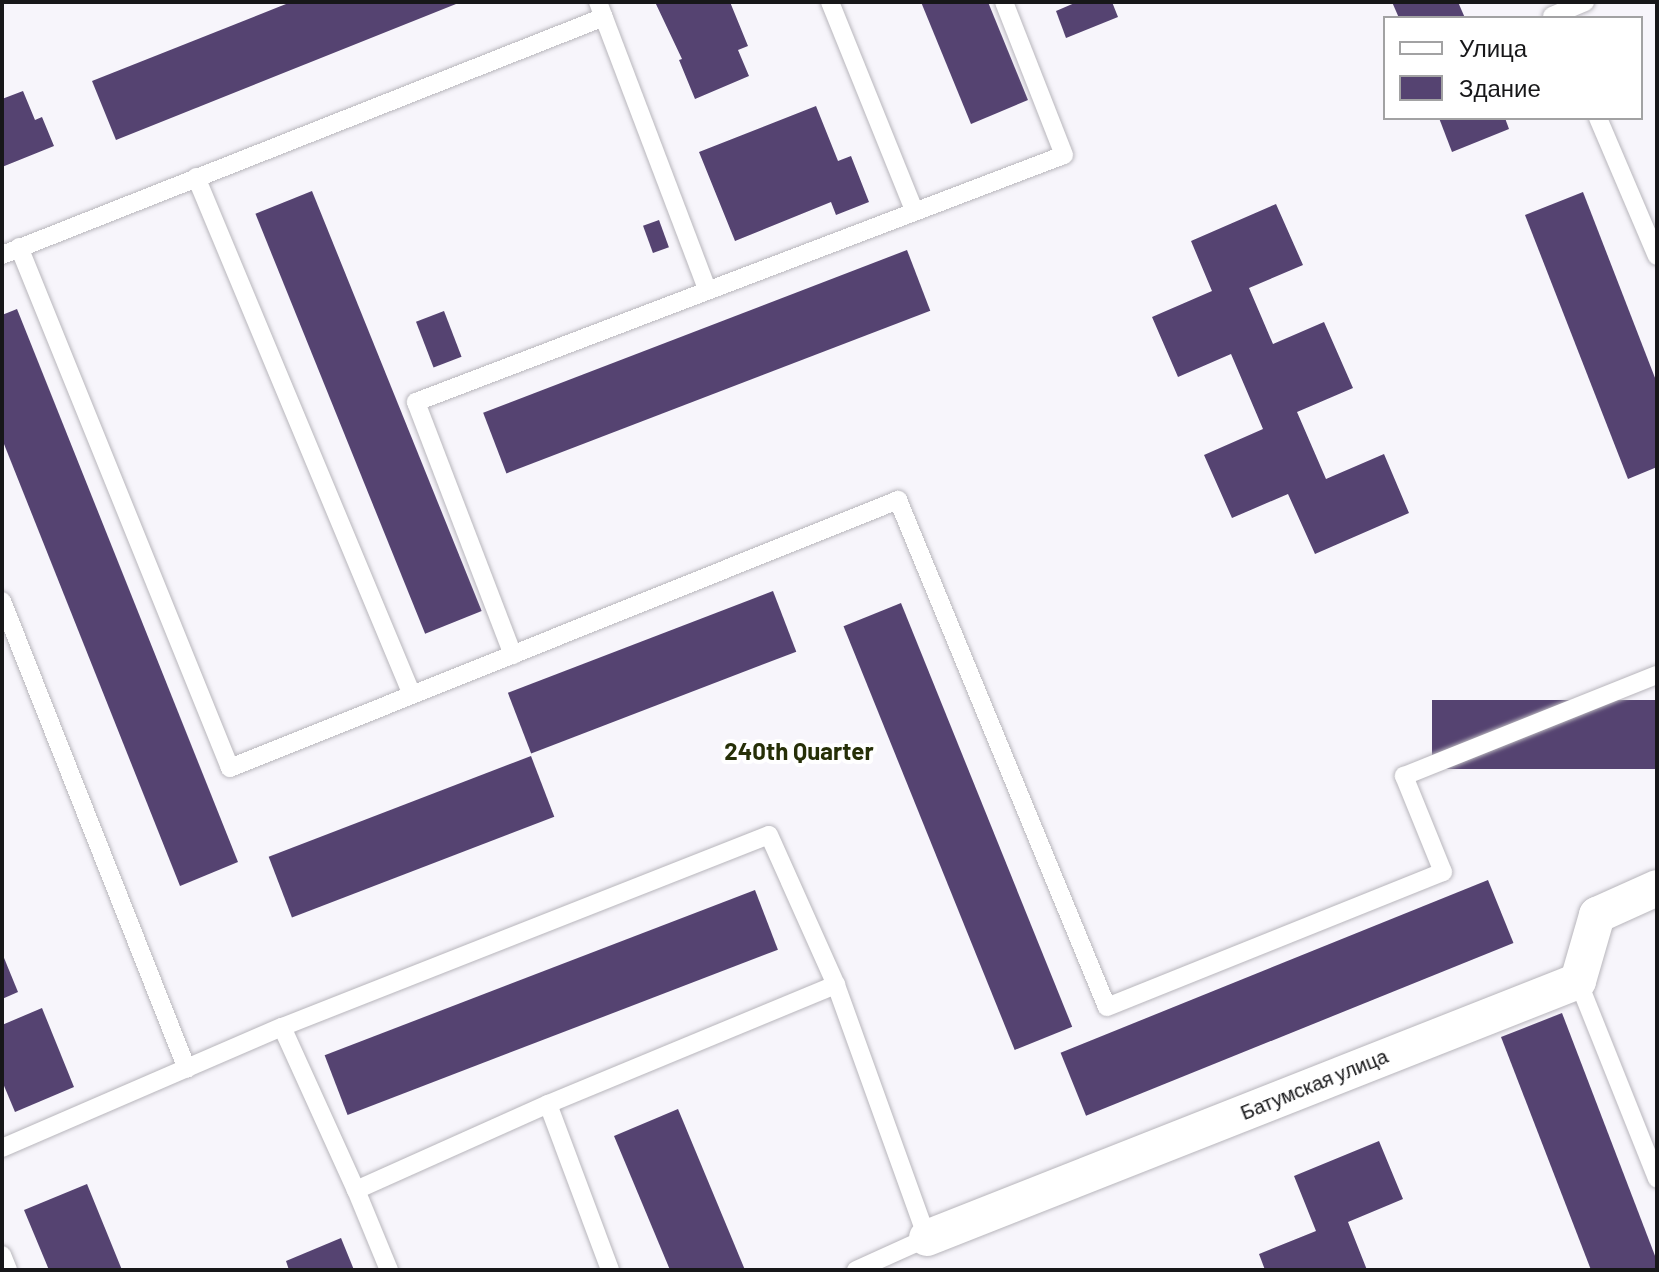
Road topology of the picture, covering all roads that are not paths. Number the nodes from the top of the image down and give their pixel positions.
1 (830, 2) edge
2 (1004, 2) edge
3 (1585, 2) edge
4 (601, 10) edge
5 (1551, 12) edge
6 (1599, 120) edge
7 (196, 177) junction
8 (914, 210) junction
9 (11, 251) edge
10 (1657, 256) edge
11 (707, 289) junction
12 (2, 601) edge
13 (513, 655) junction
14 (1657, 675) edge
15 (412, 695) junction
16 (1657, 888) edge
17 (1578, 981) junction
18 (836, 985) junction
19 (282, 1027) junction
20 (187, 1069) junction
21 (548, 1104) junction
22 (2, 1148) edge
23 (1657, 1179) edge
24 (356, 1190) junction
25 (927, 1238) junction
26 (2, 1255) edge
27 (8, 1270) edge
28 (389, 1270) edge
29 (610, 1270) edge
30 (856, 1270) edge

1 - 8 lane
2 - 8 lane
3 - 5 lane
4 - 7 lane
4 - 11 lane
6 - 10 lane
7 - 9 lane
7 - 15 lane
8 - 11 lane
9 - 15 lane
11 - 13 lane
12 - 20 lane
13 - 14 lane
13 - 15 lane
16 - 17 street
17 - 23 lane
17 - 25 street, Батумская улица
18 - 19 lane
18 - 21 lane
18 - 25 lane
19 - 20 lane
19 - 24 lane
20 - 22 lane
21 - 24 lane
21 - 29 lane
24 - 28 lane
25 - 30 lane
26 - 27 lane

